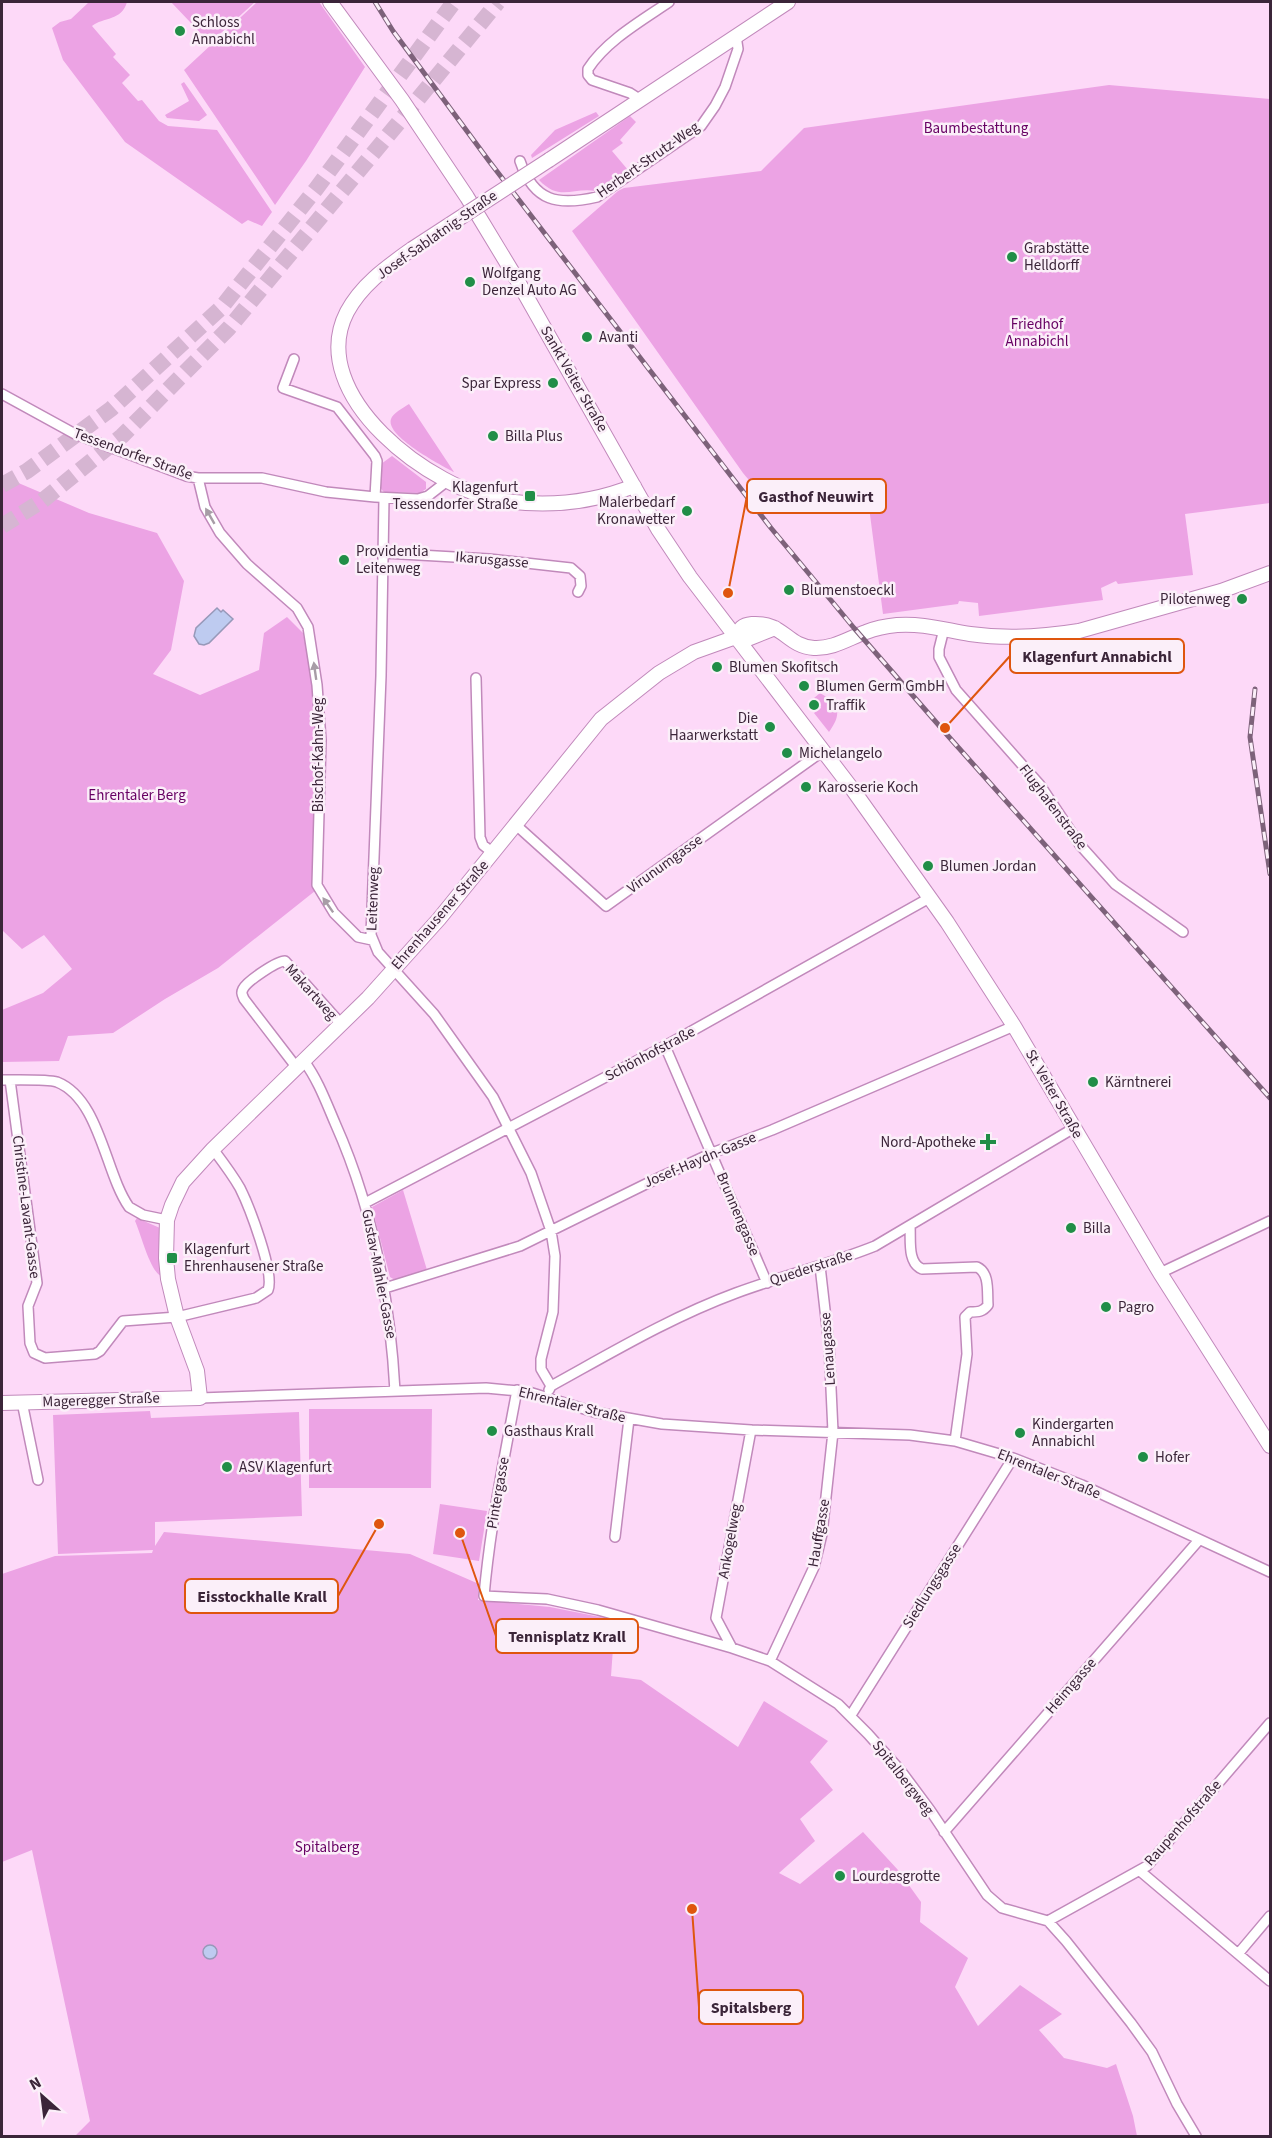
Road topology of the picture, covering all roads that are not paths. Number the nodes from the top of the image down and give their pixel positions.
1 (330, 2) edge
2 (669, 2) edge
3 (788, 2) edge
4 (736, 36) junction
5 (640, 100) junction
6 (520, 161) dead end
7 (294, 359) dead end
8 (2, 394) edge
9 (198, 478) junction
10 (446, 482) junction
11 (634, 486) junction
12 (380, 498) junction
13 (384, 553) junction
14 (1270, 573) edge
15 (578, 592) dead end
16 (945, 629) junction
17 (736, 637) junction
18 (476, 678) dead end
19 (823, 751) junction
20 (516, 825) junction
21 (493, 854) junction
22 (931, 897) junction
23 (1183, 932) dead end
24 (372, 940) junction
25 (393, 969) junction
26 (342, 1025) junction
27 (1014, 1026) junction
28 (665, 1046) junction
29 (301, 1064) junction
30 (6, 1080) edge
31 (510, 1128) junction
32 (1074, 1128) junction
33 (213, 1149) junction
34 (712, 1153) junction
35 (365, 1203) junction
36 (167, 1220) junction
37 (1270, 1221) edge
38 (910, 1226) junction
39 (551, 1231) junction
40 (820, 1266) junction
41 (1160, 1273) junction
42 (767, 1283) junction
43 (385, 1288) junction
44 (177, 1317) junction
45 (550, 1386) junction
46 (517, 1390) junction
47 (395, 1391) junction
48 (200, 1398) junction
49 (547, 1398) junction
50 (22, 1402) junction
51 (2, 1403) edge
52 (629, 1419) junction
53 (751, 1430) junction
54 (833, 1432) junction
55 (955, 1441) junction
56 (1270, 1446) edge
57 (1013, 1458) junction
58 (38, 1480) dead end
59 (615, 1537) dead end
60 (1199, 1540) junction
61 (1270, 1572) edge
62 (484, 1596) joint
63 (732, 1648) junction
64 (770, 1661) junction
65 (851, 1715) junction
66 (1270, 1722) edge
67 (944, 1832) junction
68 (1140, 1871) junction
69 (1270, 1916) edge
70 (1048, 1920) junction
71 (1238, 1954) junction
72 (1270, 1981) edge
73 (1196, 2136) edge

1 - 11 main road, Sankt Veiter Straße
2 - 5 street
3 - 4 main road, Josef-Sablatnig-Straße
4 - 5 main road, Josef-Sablatnig-Straße
4 - 6 street, Herbert-Strutz-Weg
5 - 10 main road, Josef-Sablatnig-Straße, bridge
7 - 12 street, Leitenweg
8 - 9 street, Tessendorfer Straße
9 - 12 street, Tessendorfer Straße
24 -> 9 street, Bischof-Kahn-Weg
10 - 11 main road, Josef-Sablatnig-Straße
10 - 12 street, Tessendorfer Straße
11 - 17 main road, Sankt Veiter Straße
12 - 13 street, Leitenweg
13 - 15 street, Ikarusgasse
13 - 24 street, Leitenweg
14 - 16 main road
16 - 17 main road
16 - 23 street, Flughafenstraße
17 - 19 main road, Sankt Veiter Straße
17 - 20 main road, Ehrenhausener Straße
18 - 21 street
19 - 20 street, Virunumgasse
19 - 22 main road, St. Veiter Straße
20 - 21 main road, Ehrenhausener Straße
21 - 25 main road, Ehrenhausener Straße
22 - 27 main road, St. Veiter Straße
22 - 28 street, Schönhofstraße
24 - 25 street, Leitenweg
25 - 26 main road, Ehrenhausener Straße
25 - 31 street, Leitenweg
26 - 29 main road, Ehrenhausener Straße
26 - 29 street, Makartweg
27 - 32 main road, St. Veiter Straße
27 - 34 street, Josef-Haydn-Gasse
28 - 31 street, Schönhofstraße
28 - 34 street, Brunnengasse
29 - 33 main road, Ehrenhausener Straße
29 - 35 street, Gustav-Mahler-Gasse
30 - 36 street
30 - 44 street, Christine-Lavant-Gasse
31 - 35 street, Schönhofstraße
31 - 39 street, Leitenweg
32 - 38 street, Quederstraße
32 - 41 main road, St. Veiter Straße
33 - 36 main road, Ehrenhausener Straße
33 - 44 street
34 - 39 street, Josef-Haydn-Gasse
34 - 42 street, Brunnengasse
35 - 43 street, Gustav-Mahler-Gasse
36 - 44 main road
37 - 41 street
38 - 40 street, Quederstraße
38 - 55 street
39 - 43 street, Josef-Haydn-Gasse
39 - 45 street, Leitenweg
40 - 42 street, Quederstraße
40 - 54 street, Lenaugasse
41 - 56 main road, St. Veiter Straße
42 - 45 street, Quederstraße
43 - 47 street, Gustav-Mahler-Gasse
44 - 48 main road
45 - 49 street
46 - 47 street, Ehrentaler Straße
46 - 49 street, Ehrentaler Straße
46 - 62 street, Pintergasse
47 - 48 street, Ehrentaler Straße
48 - 50 main road, Mageregger Straße
49 - 52 street, Ehrentaler Straße
50 - 51 main road, Mageregger Straße
50 - 58 street
52 - 53 street, Ehrentaler Straße
52 - 59 street
53 - 54 street, Ehrentaler Straße
53 - 63 street, Ankogelweg
54 - 55 street, Ehrentaler Straße
54 - 64 street, Hauffgasse
55 - 57 street, Ehrentaler Straße
57 - 60 street, Ehrentaler Straße
57 - 65 street, Siedlungsgasse
60 - 61 street, Ehrentaler Straße
60 - 67 street, Heimgasse
62 - 63 street, Spitalbergweg
63 - 64 street, Spitalbergweg
64 - 65 street, Spitalbergweg
65 - 67 street, Spitalbergweg
66 - 68 street, Raupenhofstraße
67 - 70 street, Spitalbergweg
68 - 70 street, Raupenhofstraße
68 - 71 street
69 - 71 street
70 - 73 street
71 - 72 street

